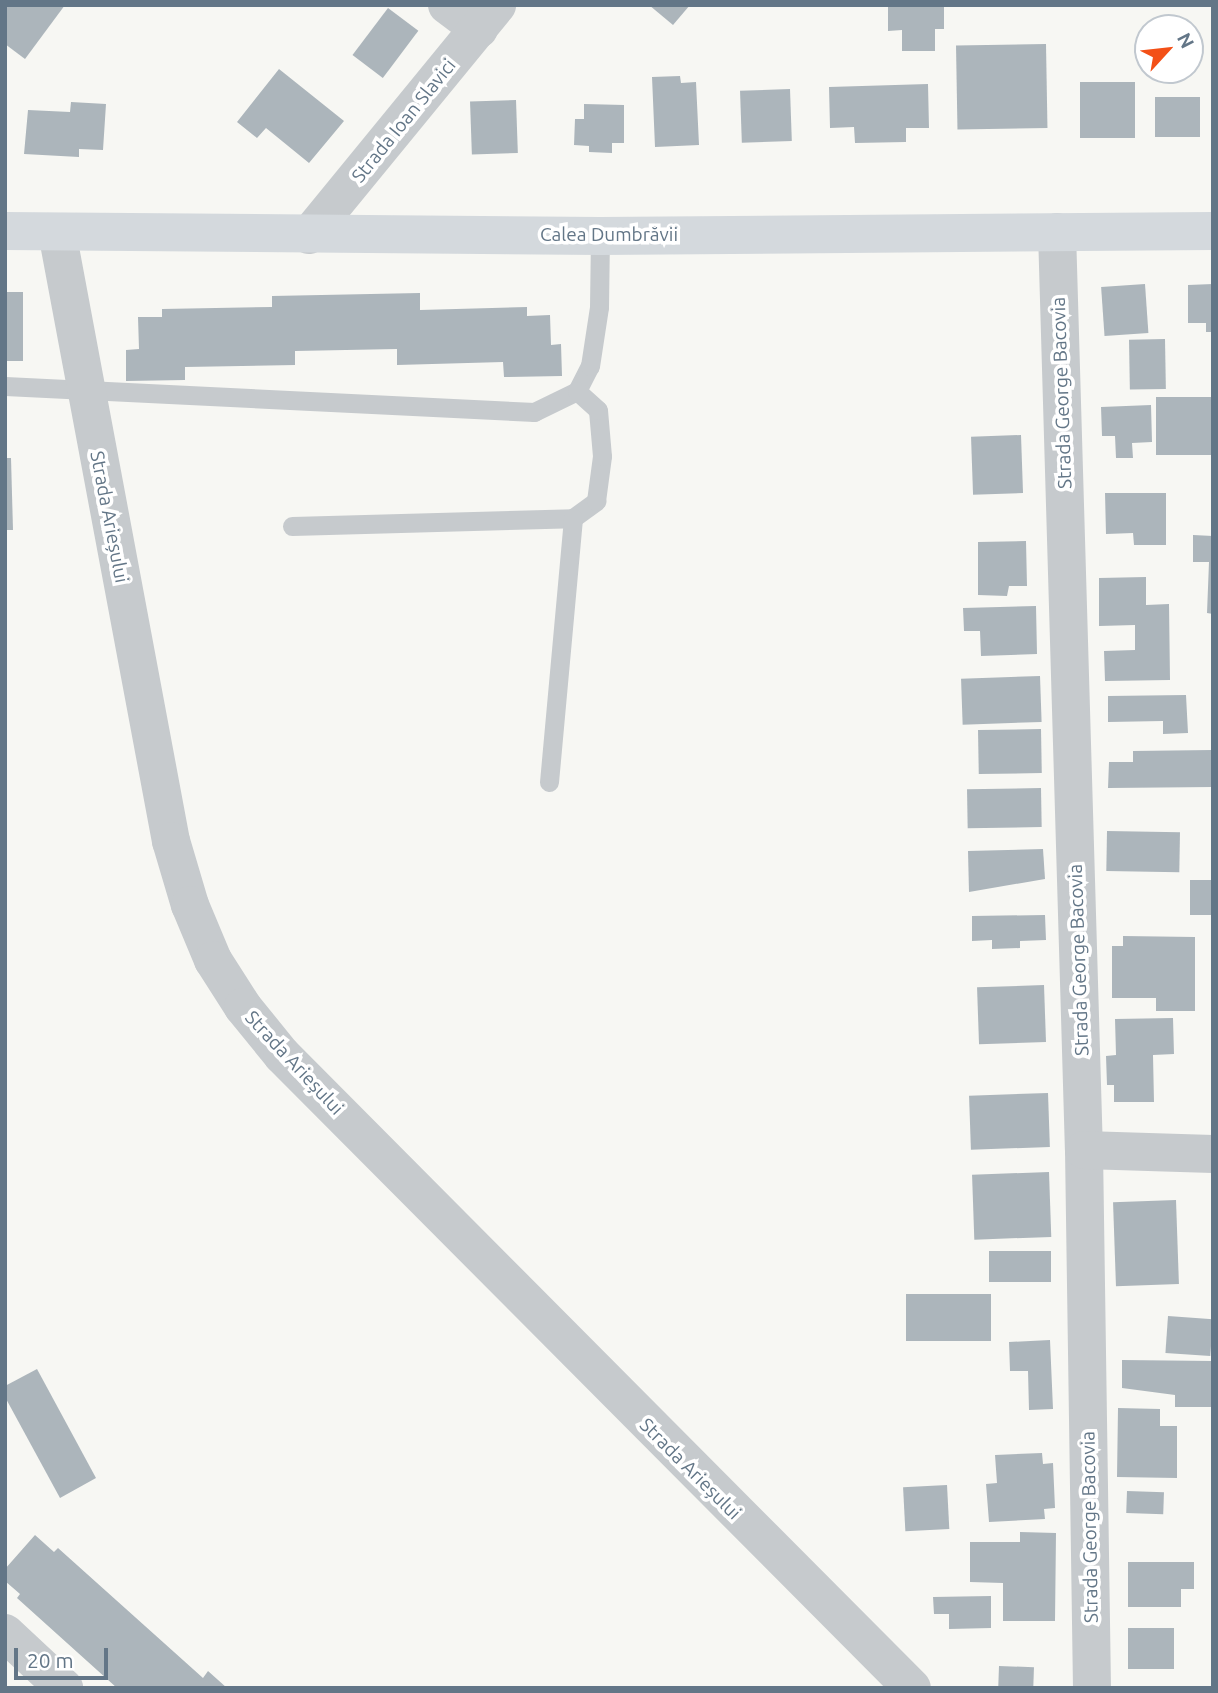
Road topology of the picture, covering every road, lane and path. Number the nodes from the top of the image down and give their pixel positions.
1 (447, 5) edge
2 (488, 17) edge
3 (5, 230) edge
4 (1213, 231) edge
5 (57, 232) junction
6 (1057, 232) junction
7 (309, 235) junction
8 (600, 236) junction
9 (5, 386) edge
10 (85, 387) junction
11 (577, 391) junction
12 (573, 519) junction
13 (292, 526) dead end
14 (549, 782) dead end
15 (1084, 1150) junction
16 (1213, 1154) edge
17 (7, 1638) edge
18 (64, 1688) edge
19 (912, 1688) edge
20 (1092, 1688) edge

1 - 2 street
2 - 7 street, Strada Ioan Slavici
3 - 5 main road, Calea Dumbrăvii
4 - 6 main road, Calea Dumbrăvii
5 - 7 main road, Calea Dumbrăvii
5 - 10 street, Strada Arieșului
6 - 8 main road, Calea Dumbrăvii
6 - 15 street, Strada George Bacovia
7 - 8 main road, Calea Dumbrăvii
8 - 11 lane
9 - 10 lane
10 - 11 lane
10 - 19 street, Strada Arieșului
11 - 12 lane
12 - 13 lane
12 - 14 lane
15 - 16 street
15 - 20 street, Strada George Bacovia
17 - 18 street

